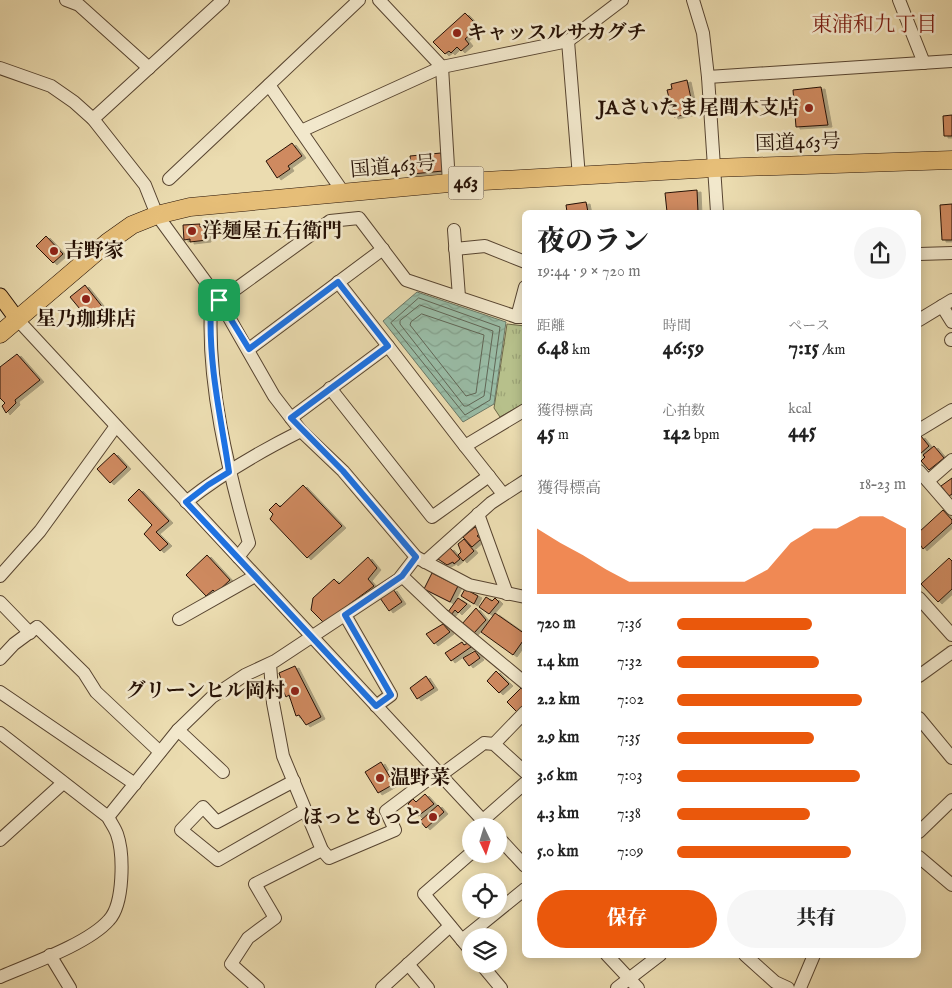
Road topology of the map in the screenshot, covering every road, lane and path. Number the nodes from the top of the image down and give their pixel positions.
1 (66, 0) edge
2 (222, 0) edge
3 (359, 0) edge
4 (379, 0) edge
5 (622, 0) edge
6 (693, 0) edge
7 (899, 0) edge
8 (82, 3) edge
9 (568, 41) junction
10 (952, 61) edge
11 (924, 63) junction
12 (442, 67) junction
13 (0, 68) edge
14 (149, 68) junction
15 (708, 77) junction
16 (269, 86) junction
17 (93, 119) junction
18 (301, 131) junction
19 (952, 160) edge
20 (714, 168) junction
21 (578, 177) junction
22 (169, 179) dead end
23 (448, 183) junction
24 (343, 192) junction
25 (717, 210) edge
26 (157, 214) junction
27 (454, 230) dead end
28 (382, 249) junction
29 (455, 249) junction
30 (952, 253) edge
31 (921, 254) edge
32 (522, 261) edge
33 (338, 282) junction
34 (0, 296) edge
35 (458, 297) junction
36 (219, 300) junction
37 (947, 303) edge
38 (521, 317) edge
39 (17, 319) junction
40 (921, 319) edge
41 (952, 322) edge
42 (0, 334) edge
43 (388, 346) junction
44 (249, 349) junction
45 (330, 388) junction
46 (952, 410) edge
47 (522, 412) edge
48 (291, 418) junction
49 (116, 426) junction
50 (921, 429) edge
51 (301, 431) junction
52 (465, 446) junction
53 (952, 460) edge
54 (229, 472) junction
55 (921, 473) edge
56 (488, 476) junction
57 (928, 481) junction
58 (522, 483) edge
59 (503, 494) junction
60 (186, 502) junction
61 (952, 509) edge
62 (478, 514) junction
63 (238, 557) junction
64 (421, 560) junction
65 (0, 576) edge
66 (255, 576) junction
67 (402, 576) junction
68 (507, 594) junction
69 (522, 596) edge
70 (921, 600) edge
71 (0, 602) edge
72 (345, 615) junction
73 (179, 619) dead end
74 (33, 630) junction
75 (952, 635) edge
76 (310, 636) junction
77 (952, 652) edge
78 (0, 659) edge
79 (270, 664) junction
80 (921, 675) edge
81 (522, 681) edge
82 (0, 692) edge
83 (376, 706) junction
84 (522, 715) edge
85 (921, 720) edge
86 (178, 730) junction
87 (0, 732) edge
88 (494, 744) junction
89 (160, 752) junction
90 (952, 758) edge
91 (522, 769) edge
92 (223, 772) dead end
93 (439, 774) junction
94 (294, 781) junction
95 (63, 782) junction
96 (135, 784) junction
97 (522, 786) edge
98 (952, 800) edge
99 (305, 810) junction
100 (108, 817) junction
101 (480, 818) edge
102 (490, 818) edge
103 (921, 830) edge
104 (0, 840) edge
105 (508, 847) edge
106 (322, 850) junction
107 (921, 860) edge
108 (462, 861) edge
109 (522, 862) edge
110 (952, 885) edge
111 (522, 891) edge
112 (450, 926) junction
113 (477, 928) edge
114 (462, 940) edge
115 (50, 955) junction
116 (610, 958) edge
117 (656, 958) edge
118 (748, 958) edge
119 (813, 958) edge
120 (408, 964) junction
121 (489, 973) edge
122 (0, 977) edge
123 (629, 978) junction
124 (70, 988) edge
125 (258, 988) edge
126 (382, 988) edge
127 (428, 988) edge
128 (501, 988) edge
129 (617, 988) edge
130 (638, 988) edge
131 (788, 988) edge
132 (800, 988) edge

1 - 8 street
2 - 14 street
3 - 16 street
4 - 12 street
5 - 9 street
6 - 15 street
7 - 11 street
8 - 14 street
9 - 12 street
9 - 21 street
10 - 11 street
11 - 15 street
12 - 18 street
12 - 23 street
13 - 17 street
14 - 17 street
15 - 20 street
16 - 18 street
16 - 22 street
17 - 26 street
18 - 24 street
19 - 20 highway, 国道463号 / 463
20 - 21 highway, 国道463号 / 463
20 - 25 street
21 - 23 highway, 国道463号 / 463
23 - 24 highway, 国道463号 / 463
24 - 26 highway, 国道463号 / 463
26 - 36 street
26 - 39 highway, 国道463号 / 463
27 - 29 street
28 - 33 street
28 - 35 street
28 - 36 street
29 - 32 street
29 - 35 street
30 - 31 street
33 - 43 street
33 - 44 street
34 - 39 main road
35 - 38 street
36 - 44 street
36 - 54 street
37 - 40 street
37 - 41 street
39 - 42 highway, 国道463号 / 463
39 - 49 street
43 - 45 street
43 - 52 street
44 - 48 street
45 - 48 street
45 - 56 street
46 - 50 street
47 - 52 street
48 - 51 street
49 - 60 street
49 - 65 street
51 - 54 street
51 - 64 street
52 - 56 street
53 - 57 street
54 - 60 street
54 - 63 street
55 - 57 street
56 - 59 street
57 - 61 street
58 - 59 street
59 - 62 street
60 - 63 street
62 - 64 street
62 - 68 street
63 - 66 street
64 - 67 street
64 - 68 street
66 - 73 street
66 - 76 street
67 - 72 street
67 - 81 street
68 - 69 street
70 - 75 street
71 - 74 street
72 - 76 street
72 - 83 street
74 - 78 street
74 - 89 street
76 - 79 street
76 - 83 street
77 - 80 street
79 - 86 street
79 - 94 street
82 - 96 street
83 - 93 street
84 - 88 street
85 - 90 street
86 - 89 street
86 - 92 street
87 - 95 street
88 - 91 street
88 - 93 street
89 - 96 street
93 - 101 street
93 - 106 street
94 - 99 street
94 - 99 street
95 - 100 street
95 - 104 street
96 - 100 street
97 - 102 street
98 - 103 street
99 - 106 street
100 - 115 street
105 - 109 street
106 - 125 street
107 - 110 street
108 - 112 street
111 - 113 street
112 - 114 street
112 - 120 street
115 - 122 street
115 - 124 street
116 - 123 street
117 - 123 street
118 - 131 street
119 - 132 street
120 - 126 street
120 - 127 street
121 - 128 street
123 - 129 street
123 - 130 street

